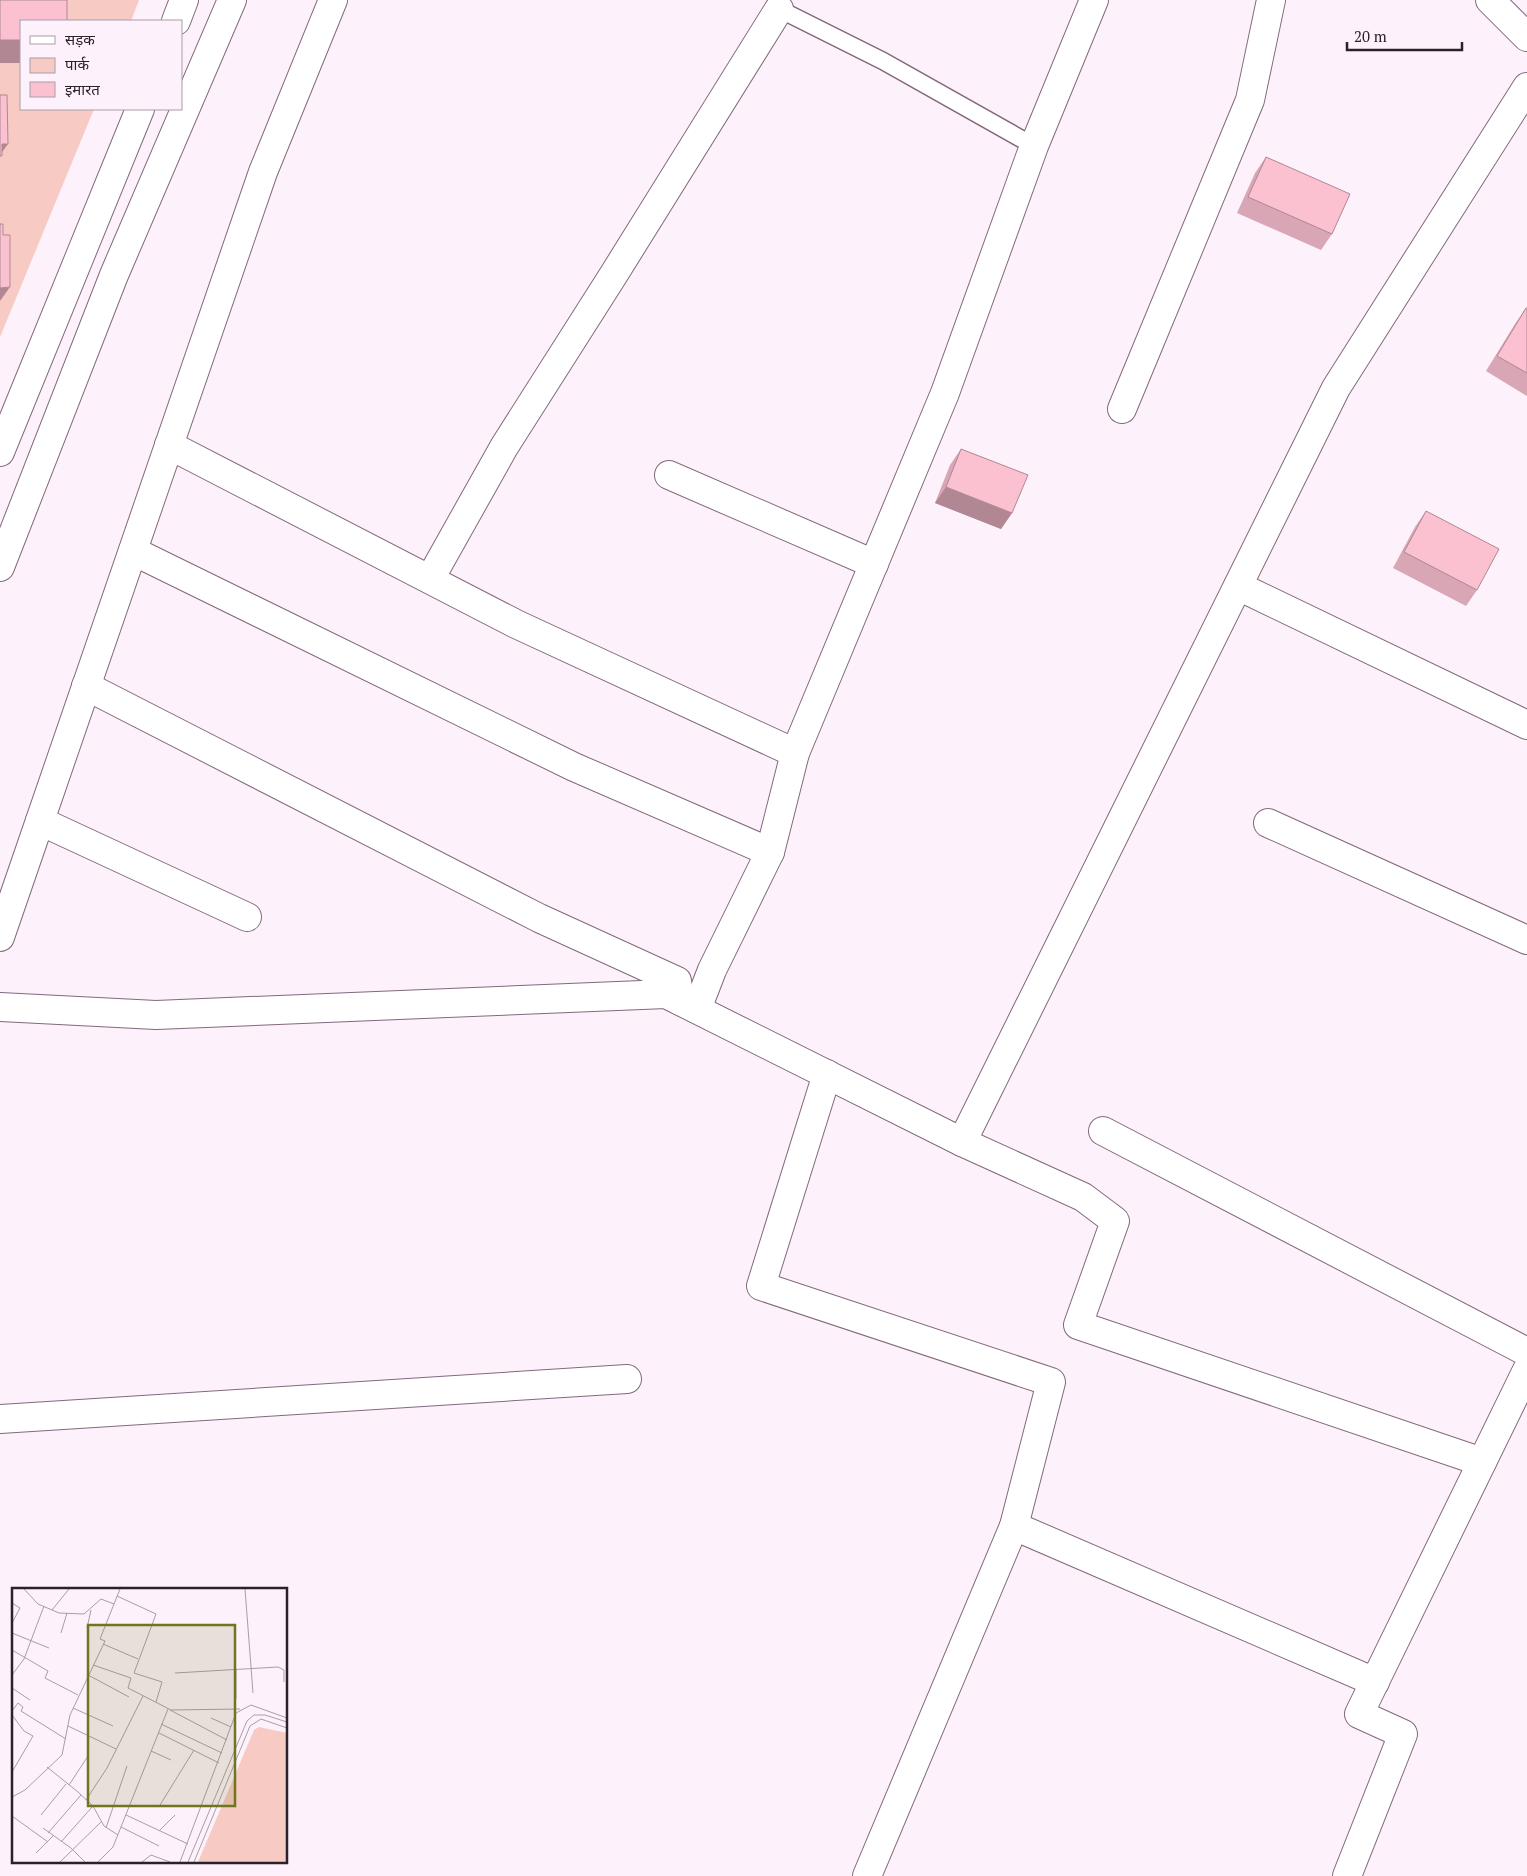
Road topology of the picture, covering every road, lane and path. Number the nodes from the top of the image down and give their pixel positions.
1 (184, 0) edge
2 (232, 0) edge
3 (333, 0) edge
4 (1094, 0) edge
5 (1271, 0) edge
6 (1490, 0) edge
7 (779, 9) joint
8 (176, 20) edge
9 (1527, 37) edge
10 (1527, 87) edge
11 (140, 110) edge
12 (1034, 146) junction
13 (1122, 409) dead end
14 (169, 445) junction
15 (0, 452) edge
16 (669, 475) dead end
17 (132, 551) junction
18 (874, 564) junction
19 (0, 567) edge
20 (430, 579) junction
21 (1238, 586) junction
22 (86, 686) junction
23 (1527, 724) edge
24 (795, 753) junction
25 (40, 821) junction
26 (1268, 823) dead end
27 (770, 852) junction
28 (247, 916) dead end
29 (0, 937) edge
30 (1527, 940) edge
31 (688, 1005) junction
32 (0, 1007) edge
33 (827, 1074) junction
34 (1103, 1132) dead end
35 (962, 1142) junction
36 (1527, 1352) edge
37 (1527, 1370) edge
38 (627, 1379) dead end
39 (0, 1419) edge
40 (1482, 1462) junction
41 (1014, 1526) junction
42 (1375, 1682) junction
43 (867, 1876) edge
44 (1347, 1876) edge

1 - 8 street
2 - 19 street
3 - 14 street
4 - 12 street
5 - 13 street
6 - 9 street
7 - 12 lane
7 - 20 street
10 - 21 street
11 - 15 street
12 - 18 street
14 - 17 street
14 - 20 street
16 - 18 street
17 - 22 street
17 - 27 street
18 - 24 street
20 - 24 street
21 - 23 street
21 - 35 street
22 - 25 street
22 - 31 street
24 - 27 street
25 - 28 street
25 - 29 street
26 - 30 street
27 - 31 street
31 - 32 street
31 - 33 street
33 - 35 street
33 - 41 street
34 - 36 street
35 - 40 street
37 - 40 street
38 - 39 street
40 - 42 street
41 - 42 street
41 - 43 street
42 - 44 street

